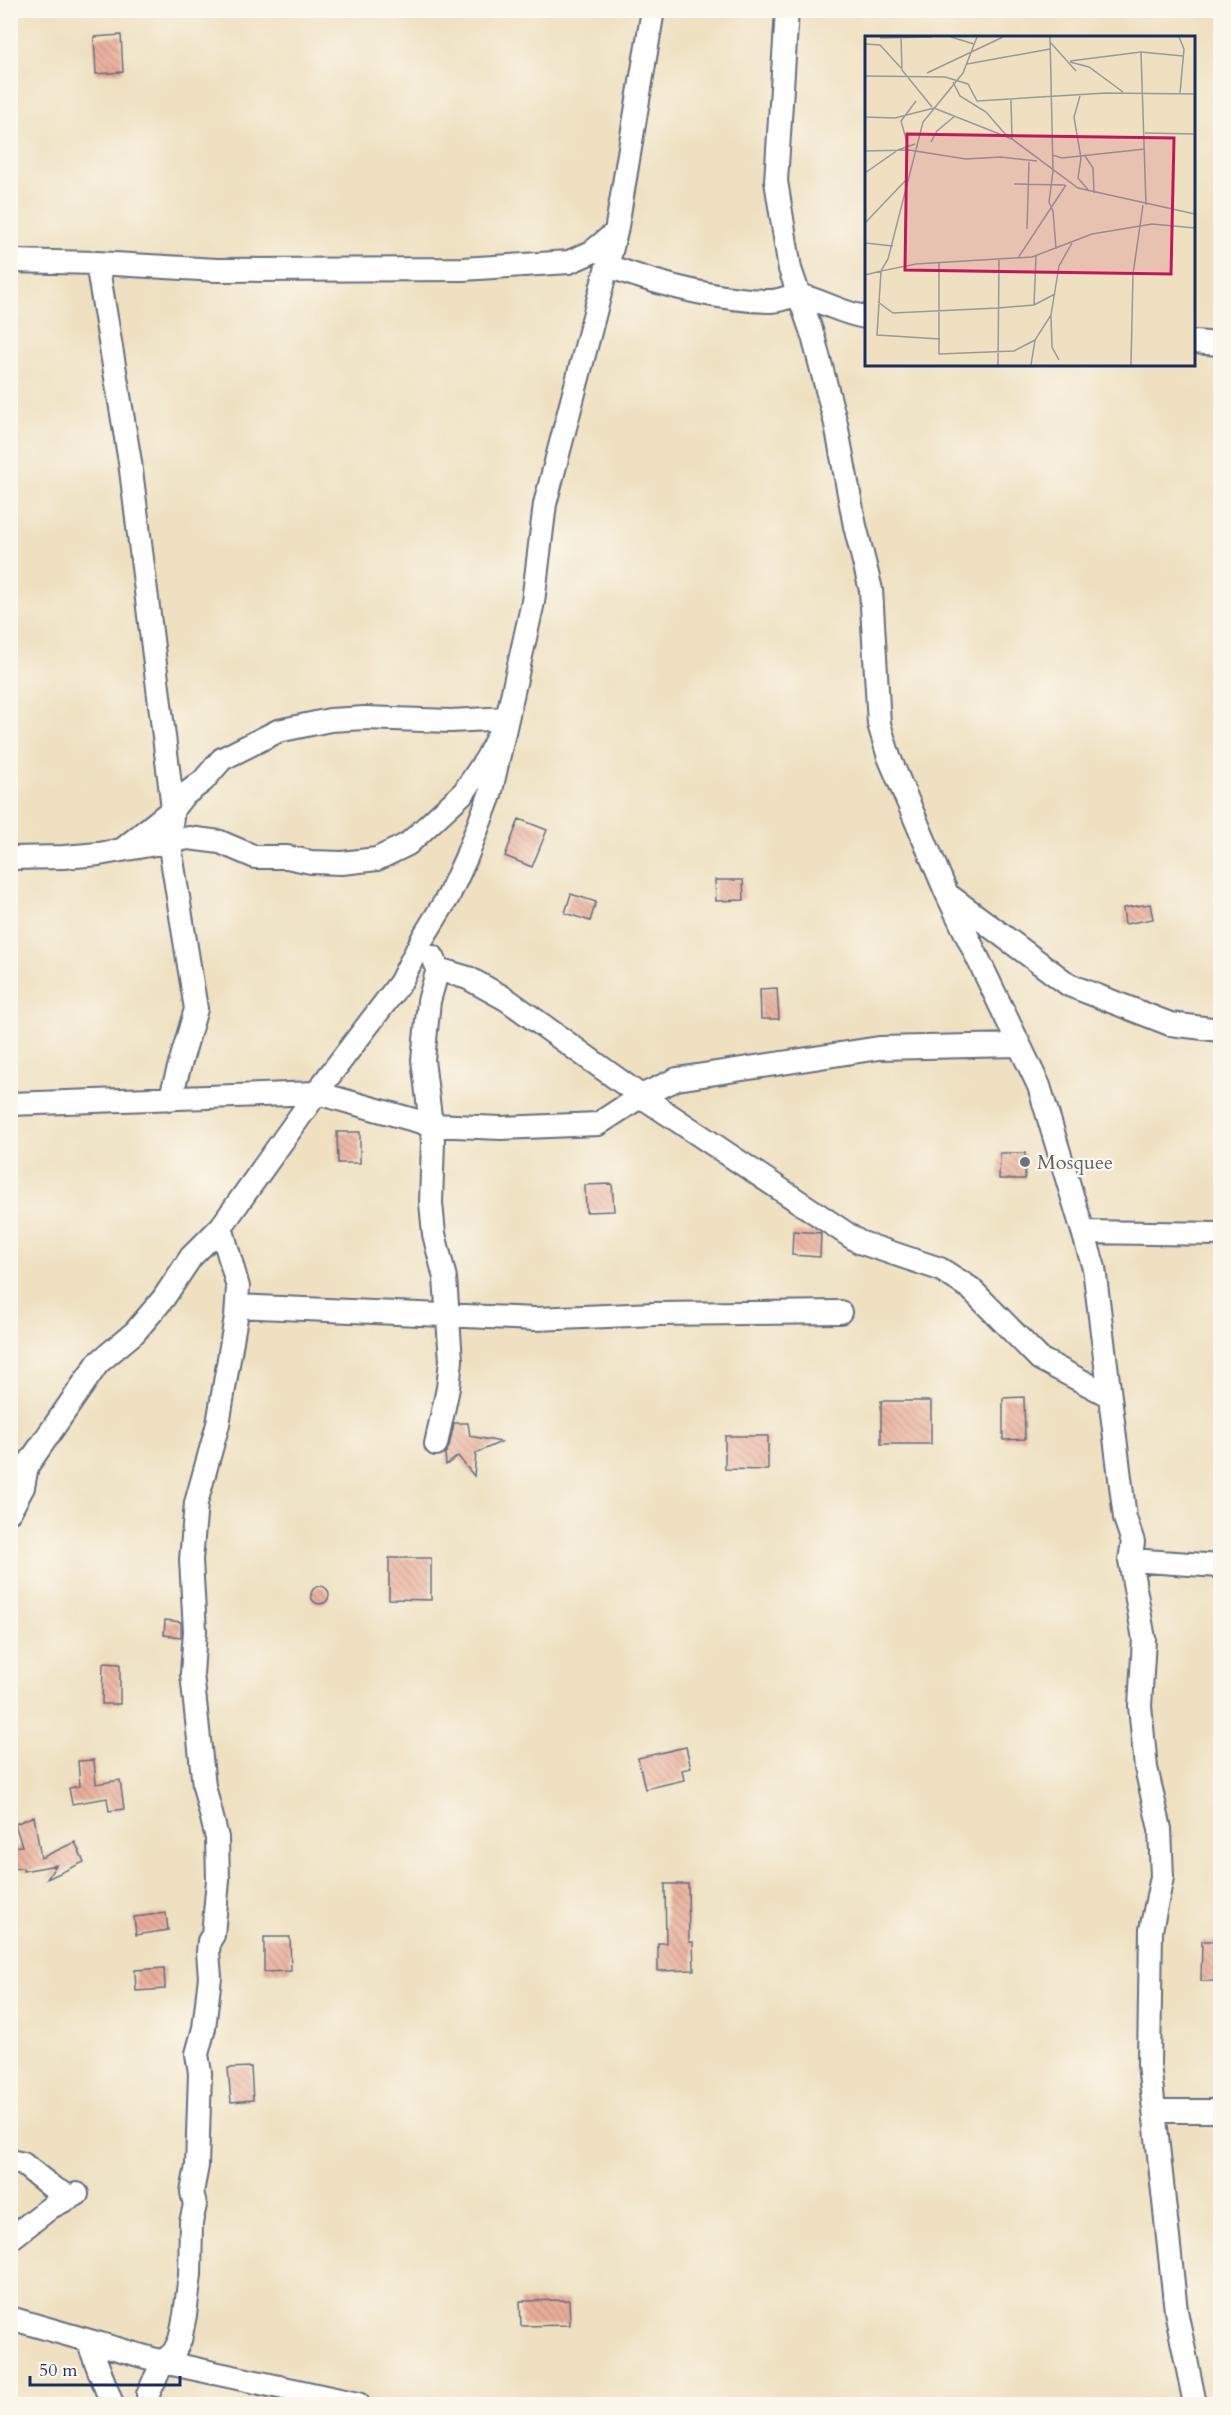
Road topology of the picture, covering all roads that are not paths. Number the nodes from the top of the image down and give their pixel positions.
1 (653, 10) edge
2 (787, 10) edge
3 (616, 232) junction
4 (10, 261) edge
5 (97, 263) junction
6 (608, 266) junction
7 (799, 295) junction
8 (865, 316) edge
9 (1195, 342) edge
10 (1221, 344) edge
11 (507, 718) junction
12 (173, 809) junction
13 (169, 841) junction
14 (123, 849) junction
15 (10, 858) edge
16 (947, 894) junction
17 (424, 936) junction
18 (438, 969) junction
19 (1221, 1030) edge
20 (1018, 1045) junction
21 (317, 1093) junction
22 (641, 1096) junction
23 (170, 1099) junction
24 (10, 1104) edge
25 (432, 1125) junction
26 (221, 1227) junction
27 (1083, 1232) junction
28 (1221, 1234) edge
29 (237, 1306) junction
30 (840, 1312) dead end
31 (447, 1316) junction
32 (1108, 1395) junction
33 (436, 1444) dead end
34 (18, 1479) edge
35 (10, 1511) edge
36 (1130, 1560) junction
37 (1221, 1566) edge
38 (1154, 2111) junction
39 (1221, 2111) edge
40 (10, 2161) edge
41 (10, 2239) edge
42 (10, 2318) edge
43 (88, 2341) junction
44 (163, 2362) junction
45 (149, 2399) edge
46 (112, 2404) edge
47 (123, 2404) edge
48 (358, 2404) edge
49 (1195, 2404) edge

1 - 3 street
2 - 7 street
3 - 5 street
3 - 6 street
4 - 5 street
5 - 12 street
6 - 7 street
6 - 11 street
7 - 8 street
7 - 16 street
9 - 10 street
11 - 12 street
11 - 13 street
11 - 17 street
12 - 13 street
12 - 14 street
13 - 14 street
13 - 23 street
14 - 15 street
16 - 19 street
16 - 20 street
17 - 18 street
17 - 21 street
18 - 22 street
18 - 25 street
20 - 22 street
20 - 27 street
21 - 23 street
21 - 25 street
21 - 26 street
22 - 25 street
22 - 32 street
23 - 24 street
25 - 31 street
26 - 29 street
26 - 34 street
27 - 28 street
27 - 32 street
29 - 31 street
29 - 44 street
30 - 31 street
31 - 33 street
32 - 36 street
34 - 35 street
36 - 37 street
36 - 38 street
38 - 39 street
38 - 49 street
40 - 41 street
42 - 43 street
43 - 44 street
43 - 46 street
44 - 45 street
44 - 48 street
45 - 47 street

